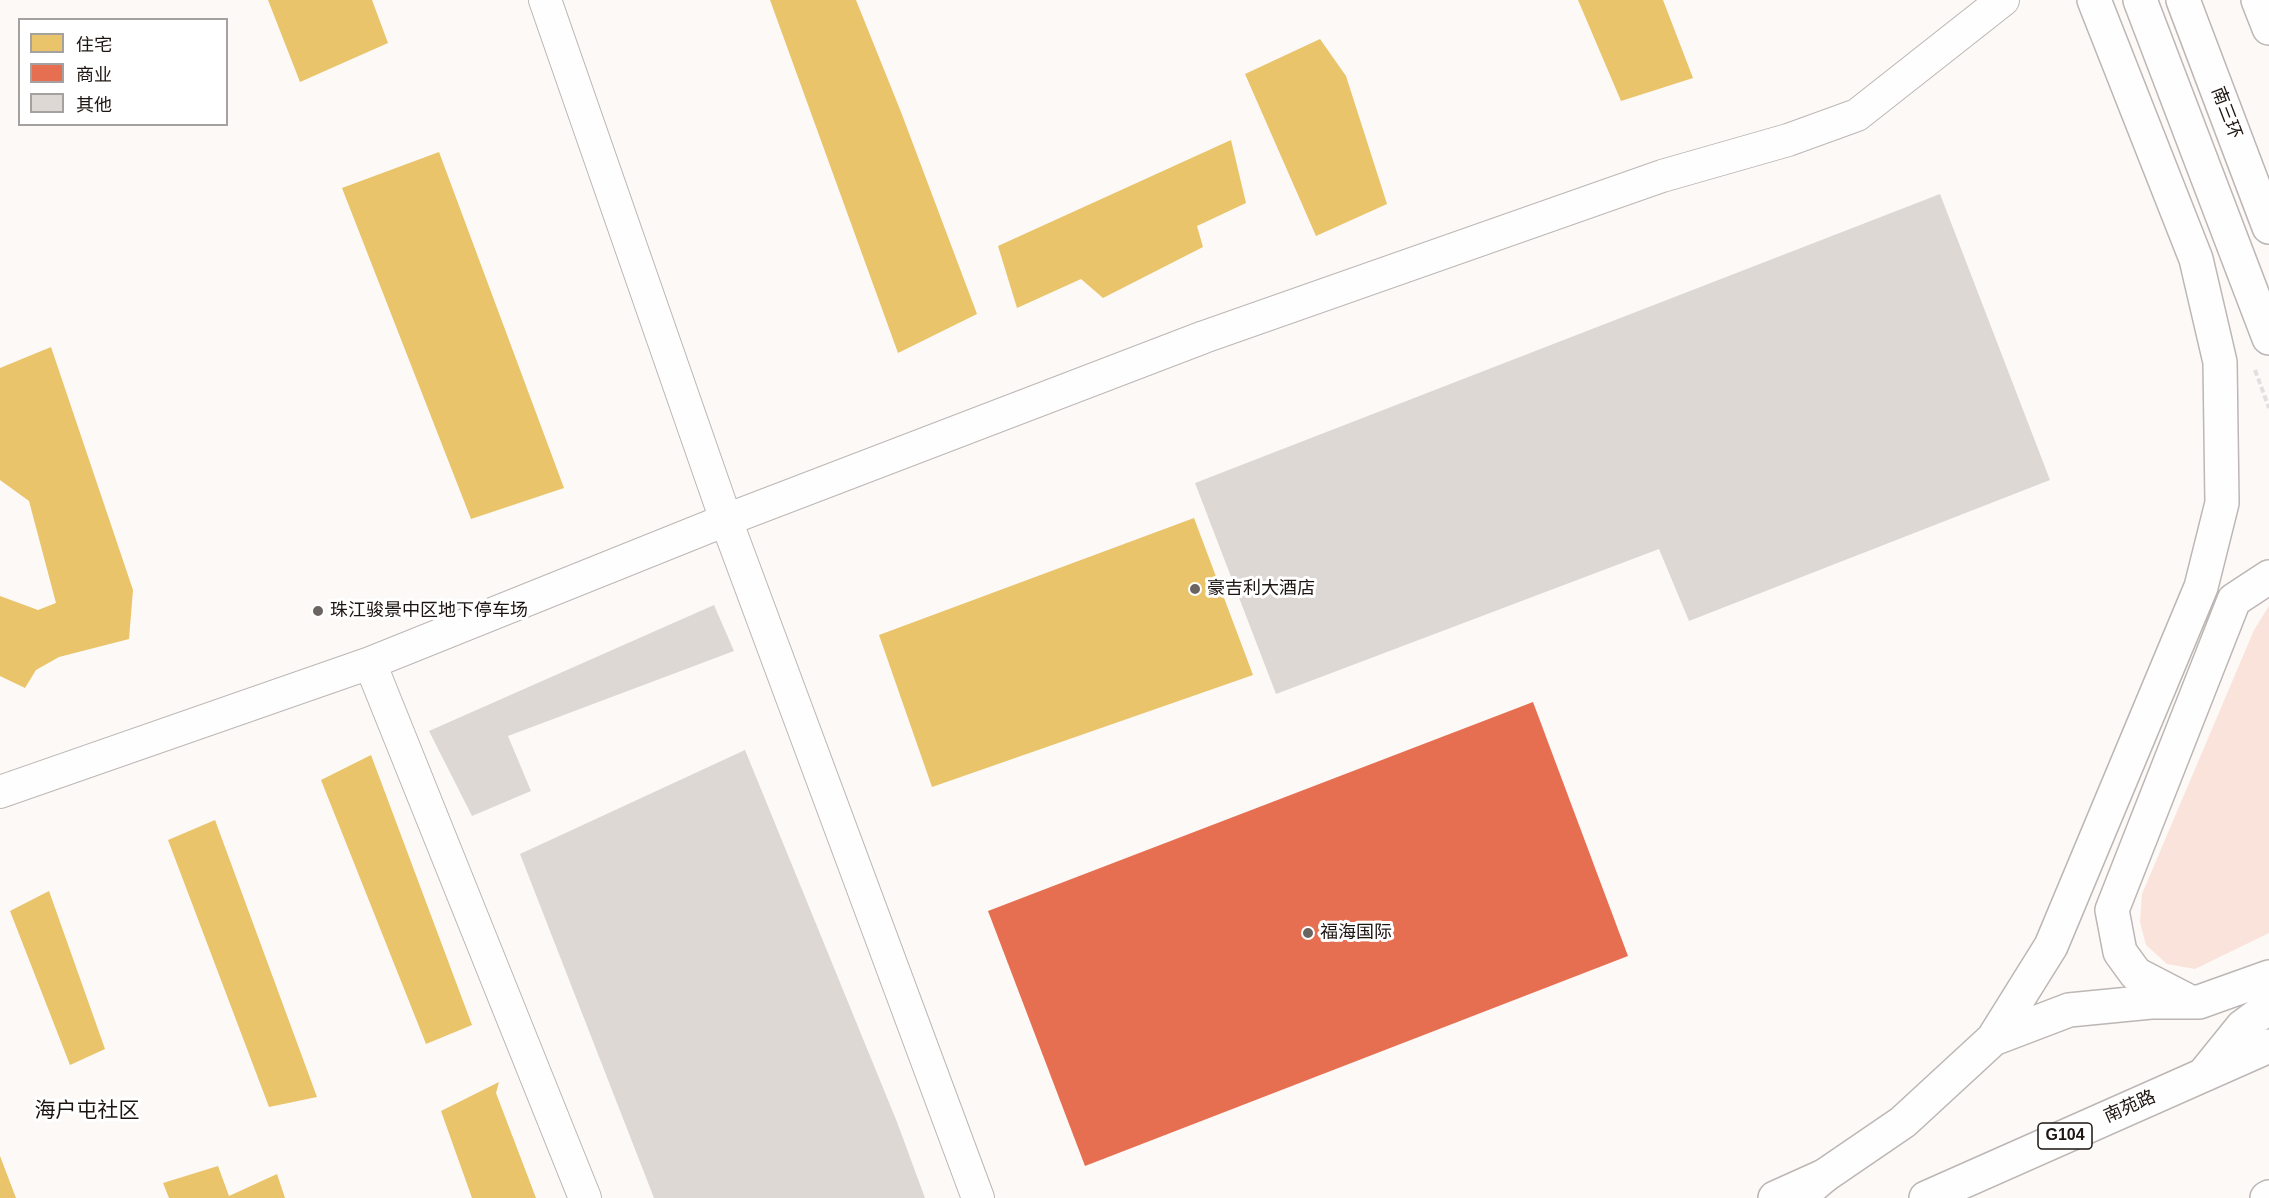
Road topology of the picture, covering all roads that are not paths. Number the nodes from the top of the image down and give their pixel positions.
1 (545, 0) edge
2 (2003, 0) edge
3 (2094, 0) edge
4 (2140, 0) edge
5 (2183, 0) edge
6 (2258, 0) edge
7 (2269, 28) edge
8 (2269, 227) edge
9 (2269, 338) edge
10 (726, 520) junction
11 (2269, 577) edge
12 (370, 663) junction
13 (0, 792) edge
14 (2269, 977) edge
15 (2190, 1002) junction
16 (2269, 1007) edge
17 (1993, 1039) junction
18 (2269, 1046) edge
19 (2204, 1074) junction
20 (1824, 1176) junction
21 (585, 1198) edge
22 (978, 1198) edge
23 (1775, 1198) edge
24 (1798, 1198) edge
25 (1926, 1198) edge

1 - 10 street
2 - 10 street
3 - 17 main road
4 - 9 main road
5 - 8 main road, 南三环
6 - 7 main road
10 - 12 street
10 - 22 street
11 - 15 main road
12 - 13 street
12 - 21 street
14 - 15 main road
15 - 17 main road
16 - 19 main road
17 - 20 main road
18 - 19 main road, 南苑路 / G104
19 - 25 main road, 南苑路 / G104
20 - 23 main road
20 - 24 main road

